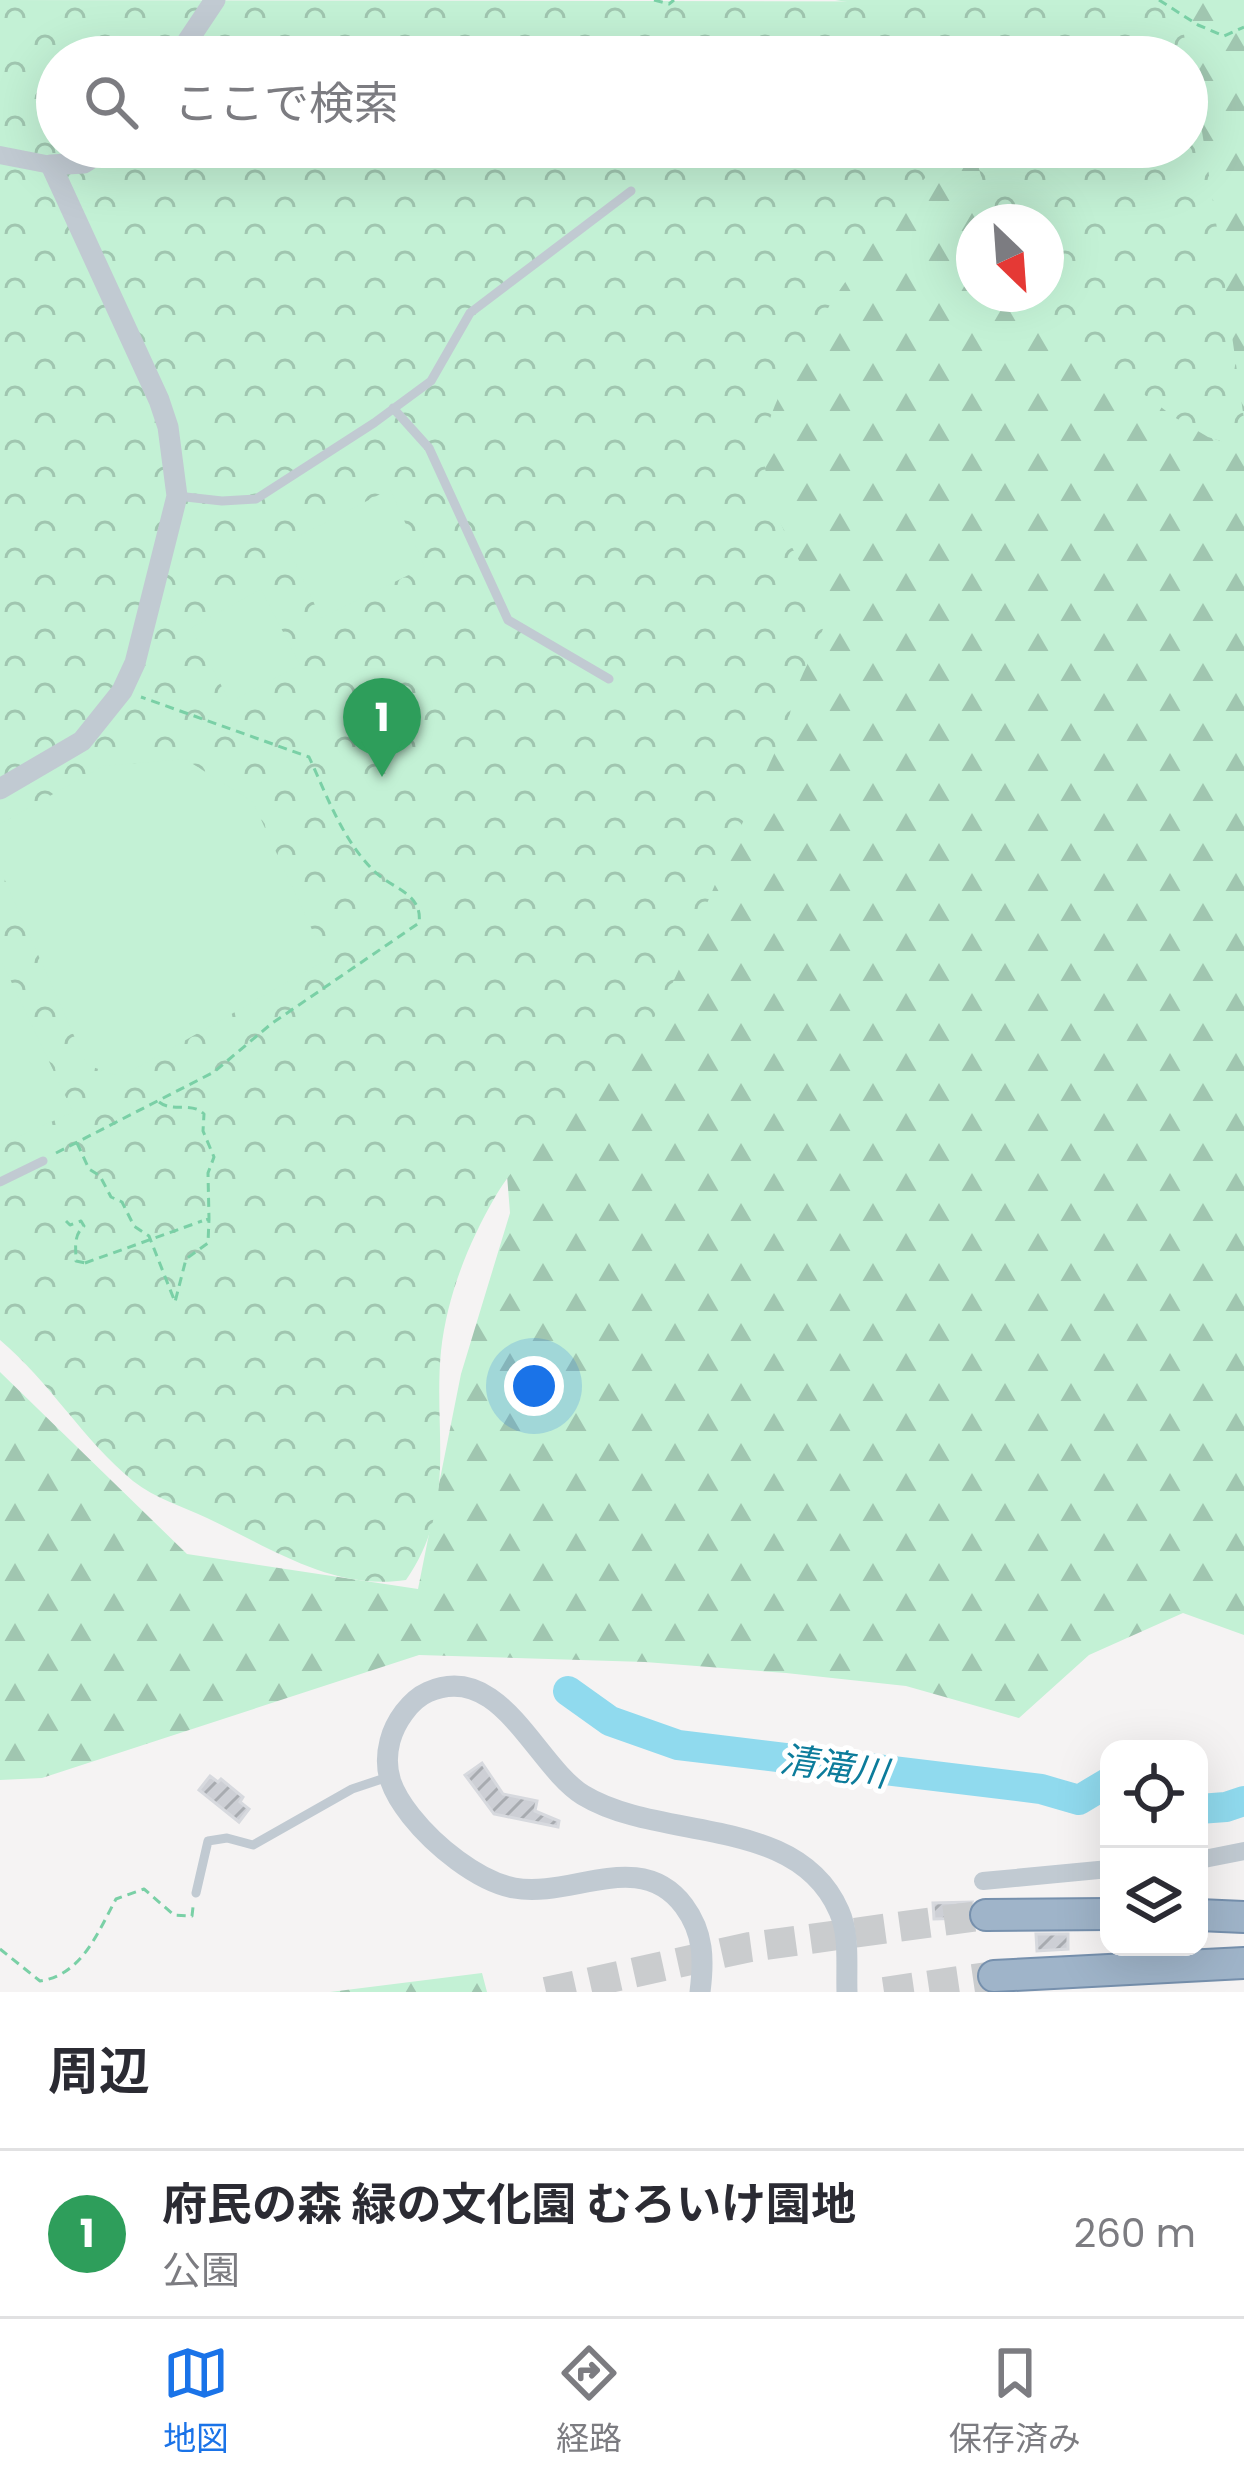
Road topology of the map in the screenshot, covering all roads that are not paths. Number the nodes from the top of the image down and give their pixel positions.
1 (214, 0) edge
2 (191, 36) edge
3 (0, 155) edge
4 (36, 162) edge
5 (52, 168) edge
6 (631, 190) dead end
7 (393, 408) junction
8 (177, 496) junction
9 (609, 680) dead end
10 (0, 789) edge
11 (43, 1161) road end
12 (0, 1182) edge
13 (388, 1777) junction
14 (1244, 1851) edge
15 (1208, 1858) edge
16 (1100, 1870) edge
17 (982, 1881) dead end
18 (196, 1893) road end
19 (1100, 1914) edge
20 (986, 1915) tunnel mouth
21 (1208, 1915) edge
22 (1244, 1917) edge
23 (1244, 1963) edge
24 (994, 1976) tunnel mouth
25 (700, 1992) edge
26 (847, 1992) edge

1 - 2 street
3 - 4 street
5 - 8 street
6 - 7 lane
7 - 8 lane
7 - 9 lane
8 - 10 street
11 - 12 lane
13 - 18 lane
13 - 25 street
13 - 26 street
14 - 15 street
16 - 17 street
19 - 20 highway
21 - 22 highway
23 - 24 highway

